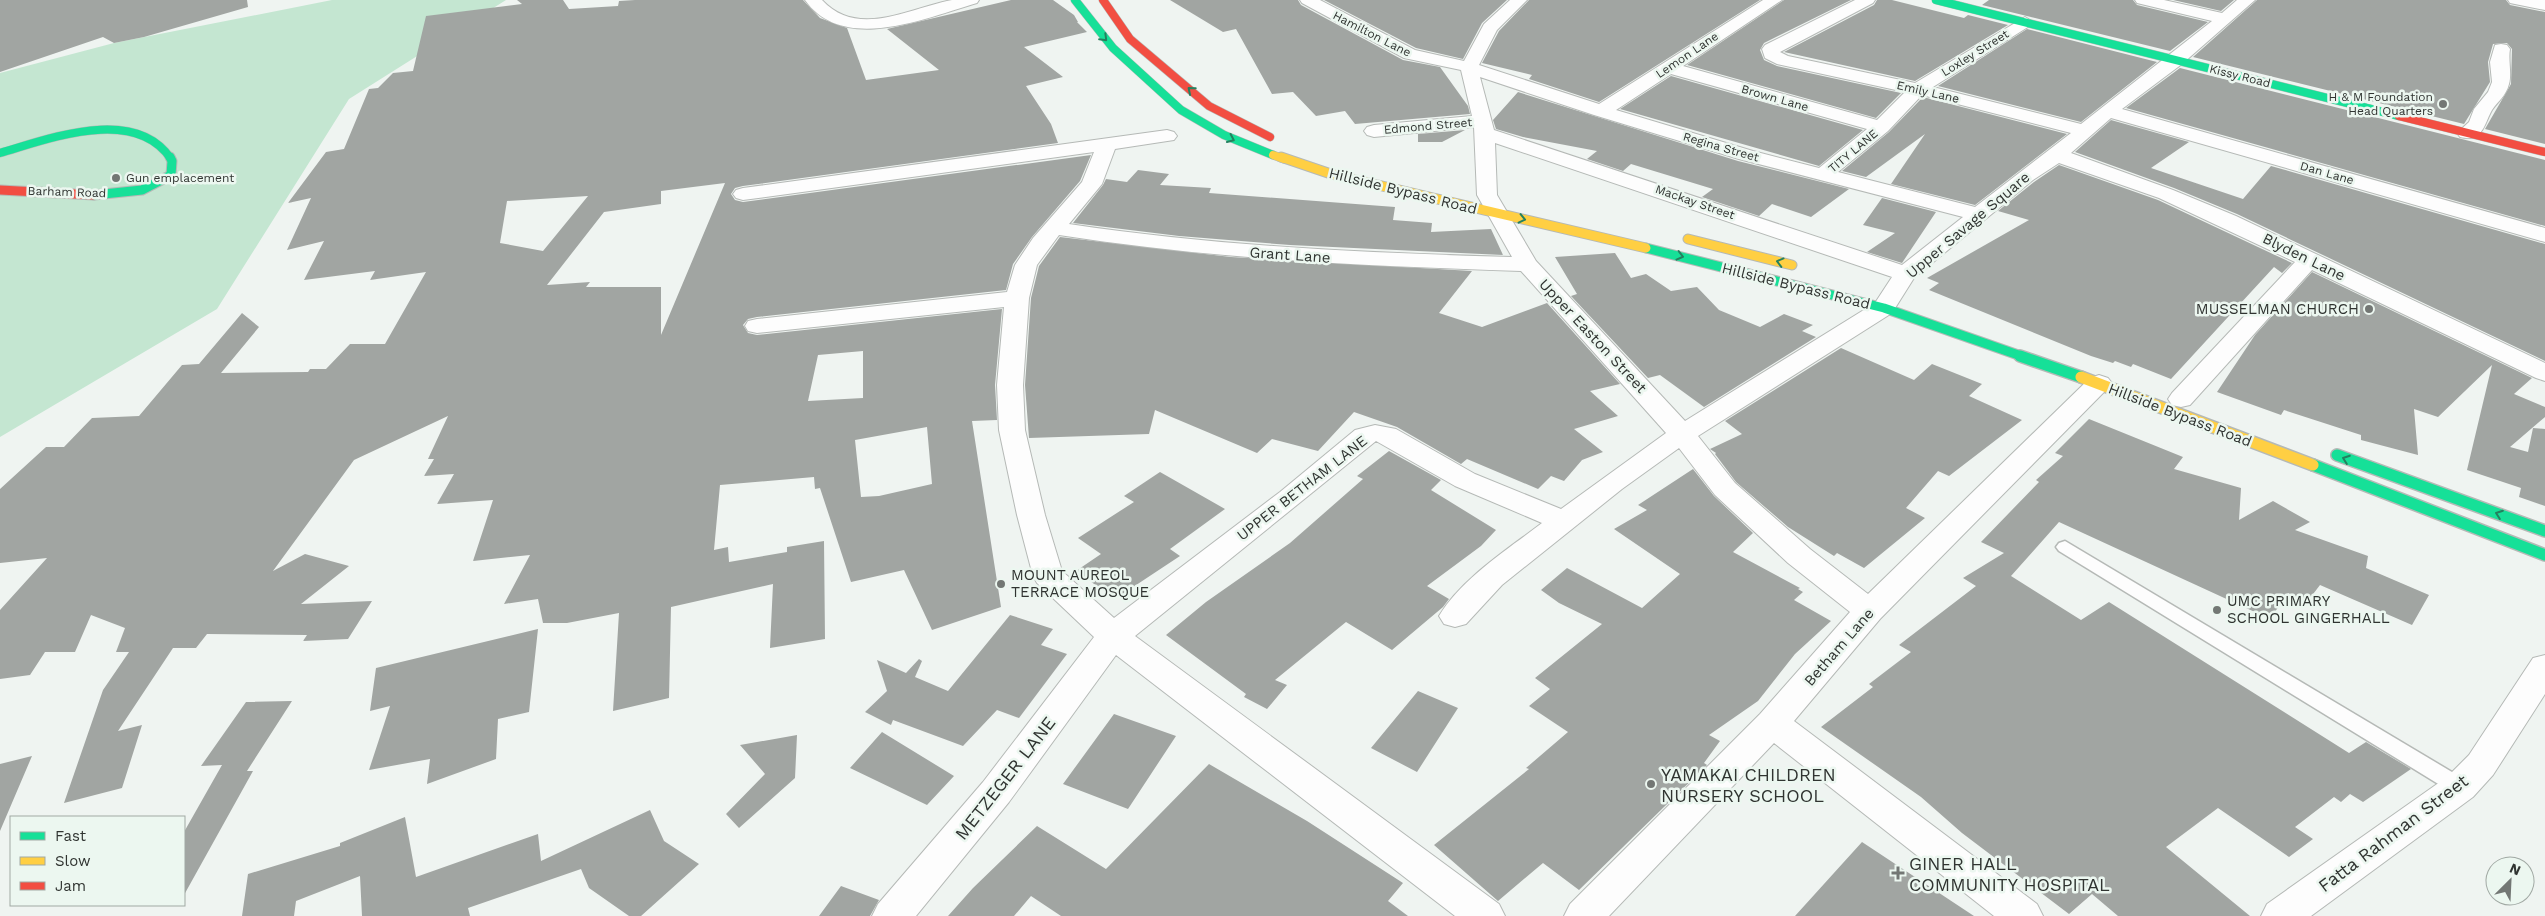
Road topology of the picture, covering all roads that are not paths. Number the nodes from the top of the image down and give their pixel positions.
1 (813, 0) edge
2 (970, 0) edge
3 (1075, 0) edge
4 (1103, 0) edge
5 (1308, 0) edge
6 (1519, 0) edge
7 (1774, 0) edge
8 (1867, 0) edge
9 (1936, 0) edge
10 (2143, 0) edge
11 (2247, 0) edge
12 (2516, 0) edge
13 (2545, 5) edge
14 (2226, 19) junction
15 (2025, 22) junction
16 (2501, 49) dead end
17 (2176, 60) junction
18 (1469, 67) junction
19 (1670, 68) junction
20 (1918, 89) junction
21 (1601, 111) junction
22 (2108, 111) junction
23 (1483, 127) junction
24 (1882, 127) junction
25 (1374, 130) dead end
26 (2086, 131) junction
27 (2467, 133) junction
28 (1168, 136) dead end
29 (1286, 142) dead end
30 (1106, 146) junction
31 (2545, 152) edge
32 (0, 153) edge
33 (2057, 155) junction
34 (1824, 174) junction
35 (0, 190) edge
36 (743, 194) dead end
37 (1492, 200) junction
38 (1978, 214) junction
39 (1054, 228) junction
40 (2545, 235) edge
41 (1672, 236) dead end
42 (2309, 260) junction
43 (1527, 264) junction
44 (1801, 268) dead end
45 (1905, 274) junction
46 (1891, 297) junction
47 (1017, 298) junction
48 (757, 326) dead end
49 (2545, 373) edge
50 (2099, 383) junction
51 (2181, 399) dead end
52 (1682, 434) junction
53 (2321, 450) dead end
54 (1564, 521) junction
55 (2545, 531) edge
56 (2065, 547) dead end
57 (2545, 555) edge
58 (1870, 611) junction
59 (1455, 616) dead end
60 (1114, 636) junction
61 (2545, 667) edge
62 (1772, 722) junction
63 (2460, 787) junction
64 (892, 916) edge
65 (1485, 916) edge
66 (1584, 916) edge
67 (2023, 916) edge
68 (2281, 916) edge

1 - 2 street
3 -> 37 street, Hillside Bypass Road
29 -> 4 street
5 - 18 street, Hamilton Lane
6 - 18 street
7 - 19 street, Lemon Lane
8 - 20 street, Emily Lane
9 - 15 street, Kissy Road
10 - 14 street
11 - 14 street, Upper Savage Square
12 - 13 street
14 - 17 street, Upper Savage Square
15 - 17 street, Kissy Road
15 - 20 street, Loxley Street
16 - 27 street
17 - 22 street, Upper Savage Square
17 - 27 street, Kissy Road
18 - 21 street, Regina Street
18 - 23 street, Upper Easton Street
19 - 21 street, Lemon Lane
19 - 24 street, Brown Lane
20 - 24 street, Loxley Street
20 - 26 street, Emily Lane
21 - 34 street, Regina Street
22 - 26 street, Upper Savage Square
22 - 40 street, Dan Lane
23 - 25 street, Edmond Street
23 - 37 street, Upper Easton Street
23 - 45 street, Mackay Street
24 - 34 street, TITY LANE
26 - 33 street, Upper Savage Square
27 - 31 street, Kissy Road
28 - 30 street
30 - 36 street
30 - 39 street
32 - 35 street, Barham Road
33 - 38 street, Upper Savage Square
33 - 42 street, Blyden Lane
34 - 38 street, Regina Street
37 - 43 street, Upper Easton Street
37 -> 46 street, Hillside Bypass Road
38 - 45 street, Upper Savage Square
39 - 43 street, Grant Lane
39 - 47 street
44 -> 41 street, Hillside Bypass Road
42 - 49 street, Blyden Lane
42 - 51 street
43 - 52 street, Upper Easton Street
45 - 46 street, Upper Savage Square
46 - 50 street, Hillside Bypass Road
46 - 52 street, Upper Savage Square
47 - 48 street
47 - 60 street
50 - 57 street, Hillside Bypass Road
50 - 58 street, Betham Lane
52 - 54 street, Upper Savage Square
52 - 58 street, Upper Easton Street
55 -> 53 street
54 - 59 street, Upper Savage Square
54 - 60 street, UPPER BETHAM LANE
56 - 63 lane
58 - 62 street, Betham Lane
60 - 64 street, METZEGER LANE
60 - 65 street
61 - 63 street, Fatta Rahman Street
62 - 66 street, Betham Lane
62 - 67 street
63 - 68 street, Fatta Rahman Street

